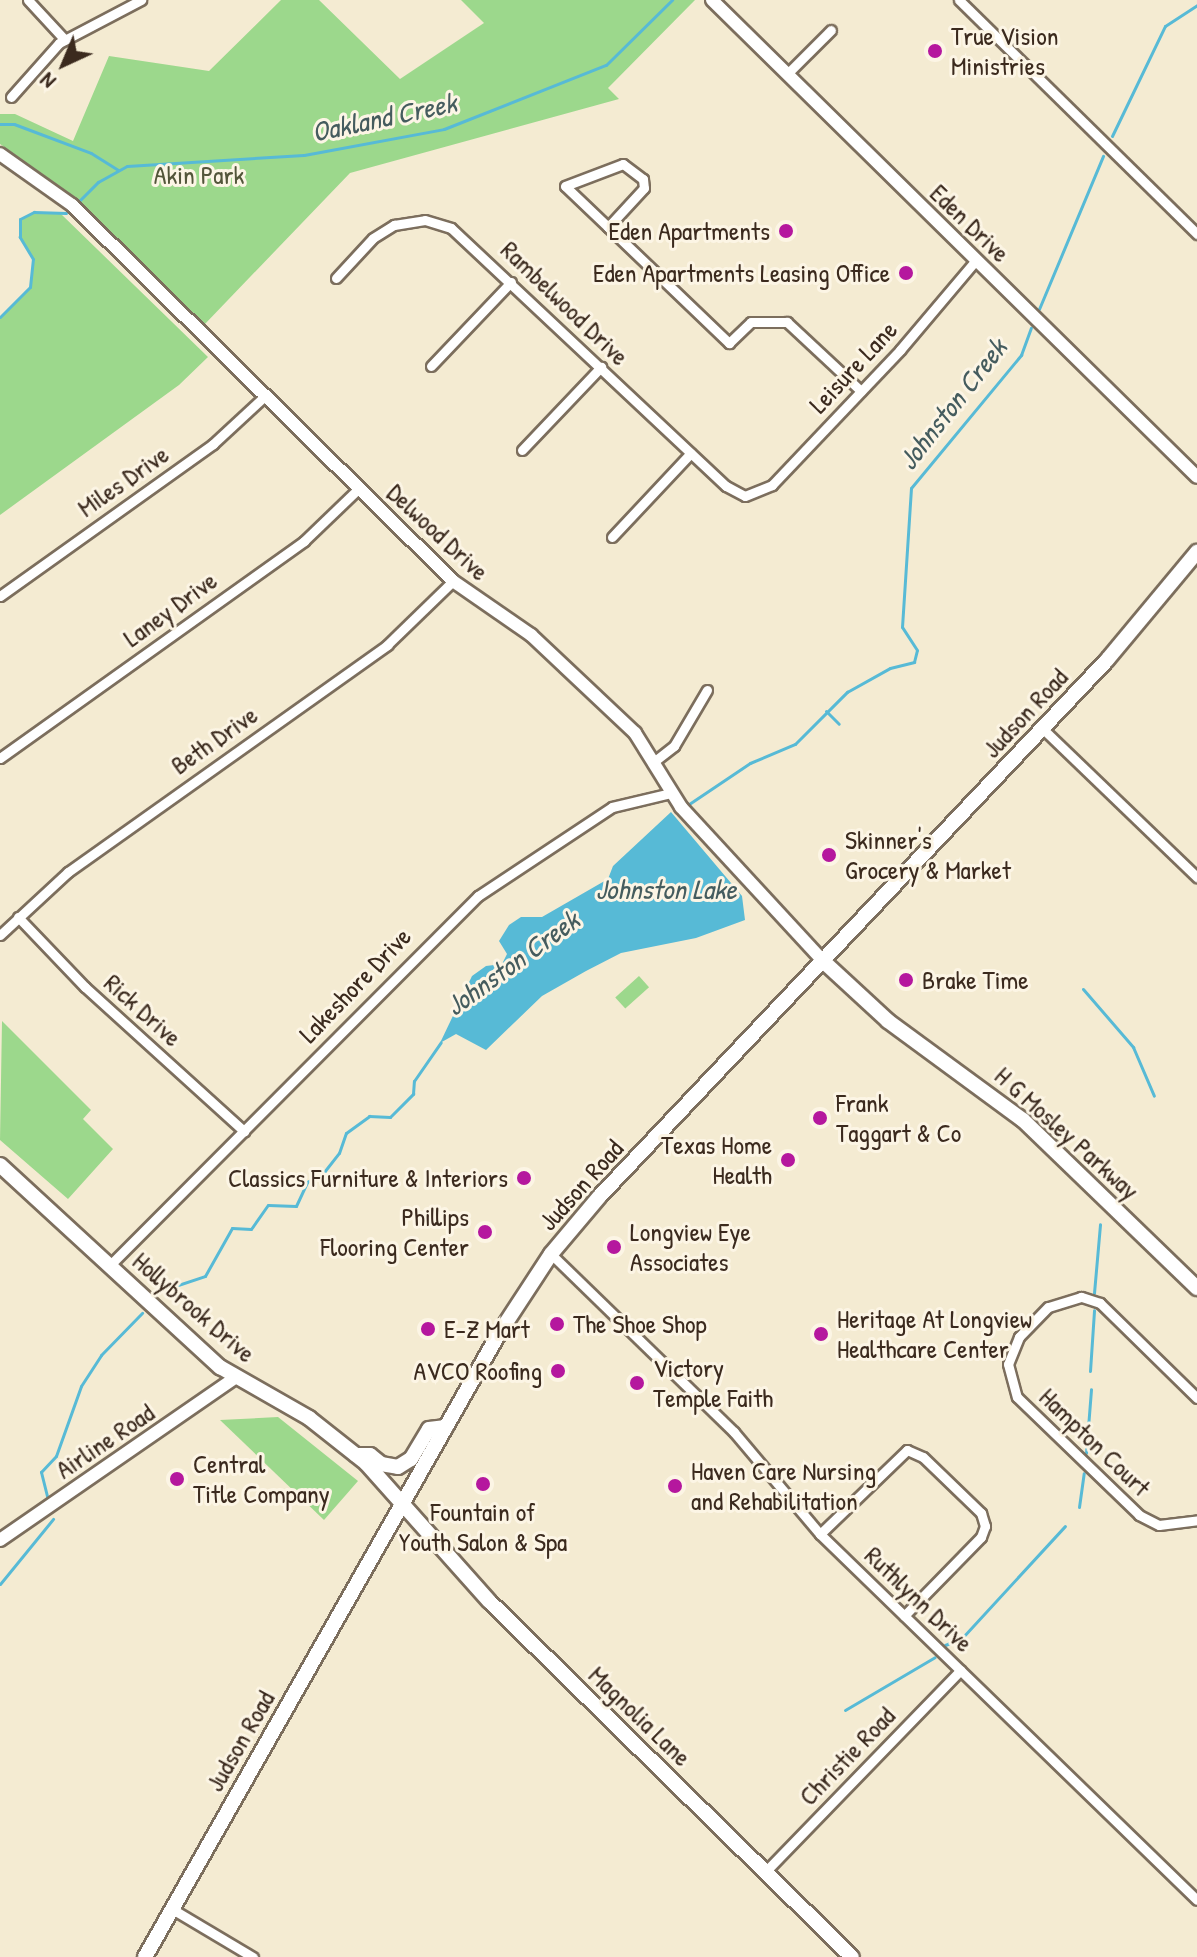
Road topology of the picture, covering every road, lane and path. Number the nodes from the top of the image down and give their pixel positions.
1 (28, 0) edge
2 (141, 0) edge
3 (712, 0) edge
4 (959, 0) edge
5 (831, 30) dead end
6 (65, 40) junction
7 (787, 74) junction
8 (11, 97) dead end
9 (0, 154) edge
10 (608, 227) junction
11 (1197, 234) edge
12 (976, 260) junction
13 (336, 278) dead end
14 (511, 282) junction
15 (431, 366) dead end
16 (601, 367) junction
17 (861, 391) junction
18 (266, 395) junction
19 (522, 450) dead end
20 (691, 453) junction
21 (1197, 477) edge
22 (359, 488) junction
23 (754, 495) joint
24 (612, 537) dead end
25 (1197, 552) edge
26 (453, 581) junction
27 (0, 596) edge
28 (707, 690) dead end
29 (1043, 729) junction
30 (0, 758) edge
31 (656, 760) junction
32 (671, 793) junction
33 (1197, 877) edge
34 (18, 917) junction
35 (0, 935) edge
36 (823, 961) junction
37 (244, 1131) junction
38 (0, 1165) edge
39 (551, 1254) junction
40 (109, 1266) junction
41 (1197, 1288) edge
42 (235, 1378) junction
43 (1197, 1398) edge
44 (446, 1427) junction
45 (356, 1455) junction
46 (403, 1502) junction
47 (1197, 1520) edge
48 (820, 1534) junction
49 (0, 1540) edge
50 (904, 1616) junction
51 (961, 1670) junction
52 (765, 1872) junction
53 (1197, 1900) edge
54 (172, 1909) junction
55 (145, 1957) edge
56 (253, 1957) edge
57 (852, 1957) edge

1 - 6 street
2 - 6 street
3 - 7 street, Eden Drive
4 - 11 street
5 - 7 street
6 - 8 street
7 - 12 street, Eden Drive
9 - 18 street, Delwood Drive
10 - 10 street
10 - 17 street
12 - 17 street, Leisure Lane
12 - 21 street, Eden Drive
13 - 14 street, Rambelwood Drive
14 - 15 street
14 - 16 street, Rambelwood Drive
16 - 19 street
16 - 20 street, Rambelwood Drive
17 - 23 street, Leisure Lane
18 - 22 street, Delwood Drive
18 - 27 street, Miles Drive
20 - 23 street, Rambelwood Drive
20 - 24 street
22 - 26 street, Delwood Drive
22 - 30 street, Laney Drive
25 - 29 main road, Judson Road
26 - 31 street, Delwood Drive
26 - 34 street, Beth Drive
28 - 31 street
29 - 33 street
29 - 36 main road, Judson Road
31 - 32 street, Delwood Drive
32 - 36 street, Delwood Drive
32 - 37 street, Lakeshore Drive
34 - 35 street, Beth Drive
34 - 37 street, Rick Drive
36 - 39 main road, Judson Road
36 - 41 main road, H G Mosley Parkway
37 - 40 street, Lakeshore Drive
38 - 40 main road, Hollybrook Drive
39 - 44 main road, Judson Road
39 - 48 street, Ruthlynn Drive
40 - 42 main road, Hollybrook Drive
42 - 45 main road, Hollybrook Drive
42 - 49 street, Airline Road
43 - 47 street, Hampton Court
44 - 45 main road
44 - 46 main road, Judson Road
45 - 46 main road, Hollybrook Drive
46 - 52 main road, Magnolia Lane
46 - 54 main road, Judson Road
48 - 50 street, Ruthlynn Drive
48 - 50 street
50 - 51 street, Ruthlynn Drive
51 - 52 street, Christie Road
51 - 53 street, Ruthlynn Drive
52 - 57 main road, Magnolia Lane
54 - 55 main road, Judson Road
54 - 56 street

